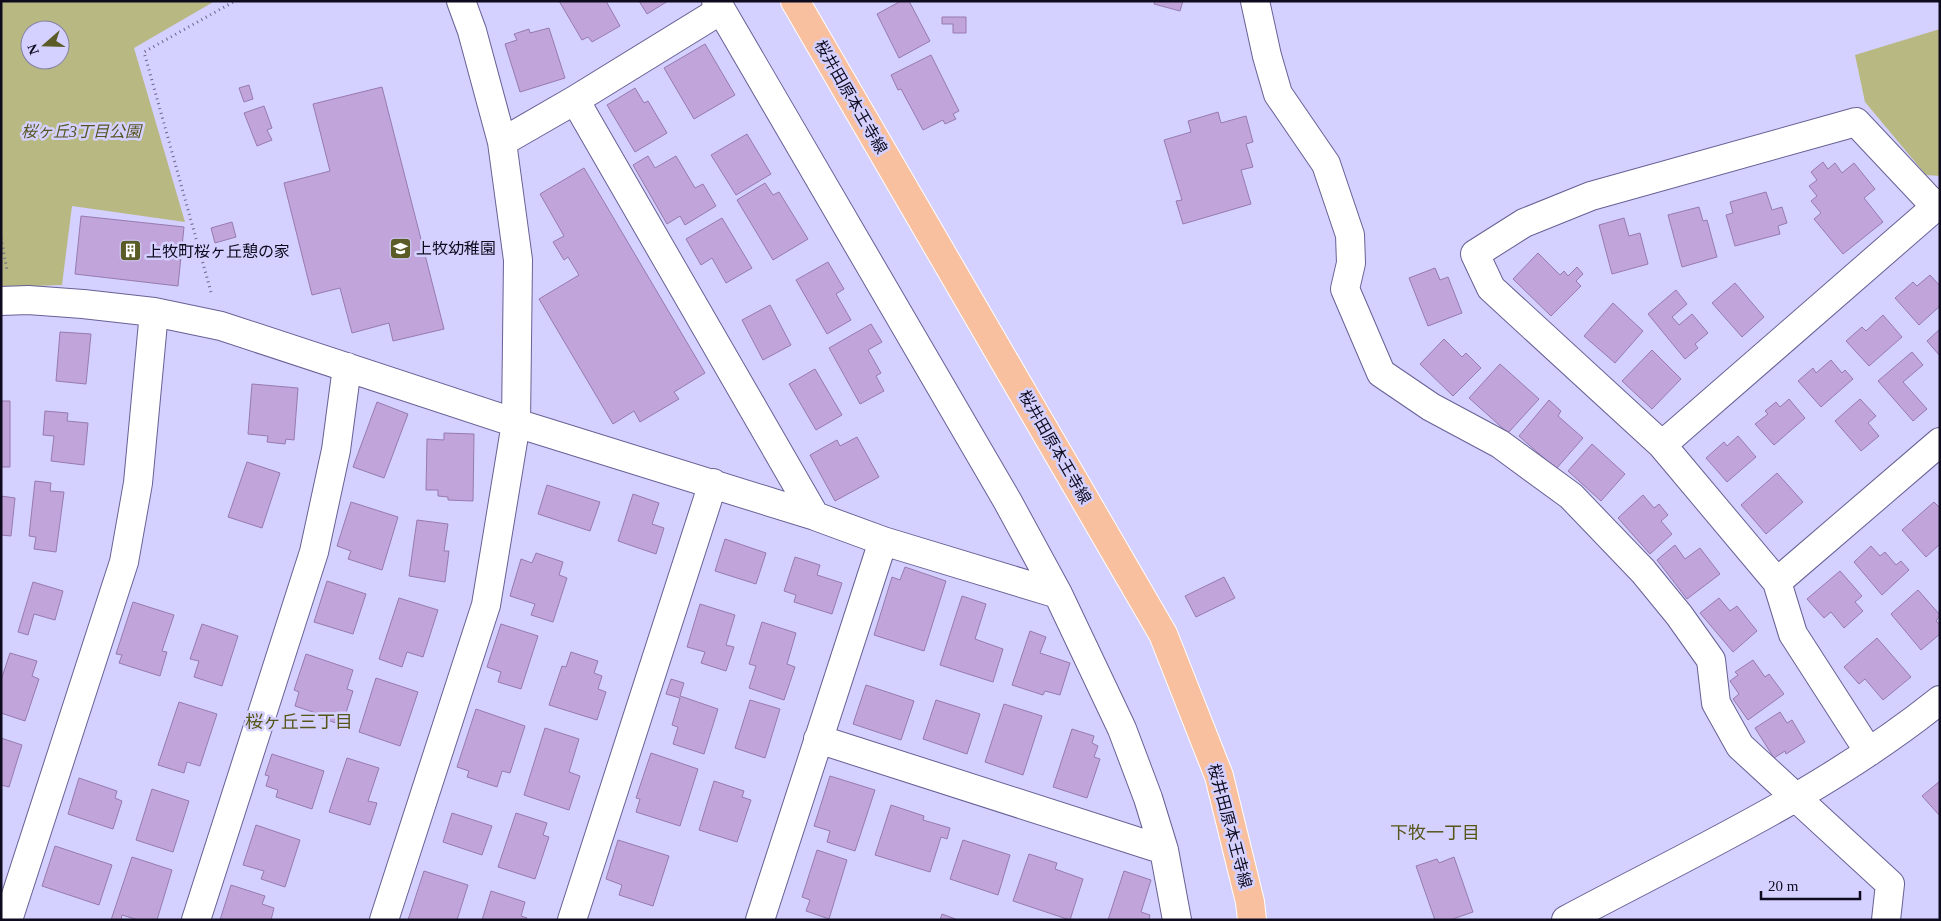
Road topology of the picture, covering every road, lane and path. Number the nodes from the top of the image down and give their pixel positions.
1 (234, 1) edge
2 (461, 1) edge
3 (795, 1) edge
4 (1255, 1) edge
5 (718, 6) edge
6 (576, 100) junction
7 (502, 142) junction
8 (1938, 205) edge
9 (1, 301) edge
10 (154, 312) junction
11 (221, 326) junction
12 (347, 367) junction
13 (516, 423) junction
14 (1940, 442) edge
15 (1662, 446) junction
16 (713, 483) junction
17 (815, 516) junction
18 (882, 541) junction
19 (1777, 582) junction
20 (1058, 594) junction
21 (1940, 700) edge
22 (818, 739) junction
23 (1869, 752) junction
24 (1796, 798) junction
25 (1164, 850) junction
26 (8, 918) edge
27 (196, 920) edge
28 (384, 920) edge
29 (572, 920) edge
30 (760, 920) edge
31 (1177, 920) edge
32 (1252, 920) edge
33 (1566, 920) edge
34 (1886, 920) edge

1 - 11 path
2 - 7 street
3 - 32 main road, 桜井田原本王寺線
4 - 24 street
5 - 6 street
5 - 20 street
6 - 7 street
6 - 17 street
7 - 13 street
8 - 15 street
8 - 15 street
9 - 10 street
10 - 11 street
10 - 26 street
11 - 12 street
12 - 13 street
12 - 27 street
13 - 16 street
13 - 28 street
14 - 19 street
15 - 19 street
16 - 17 street
16 - 29 street
17 - 18 street
18 - 20 street
18 - 22 street
19 - 23 street
20 - 25 street
21 - 23 street
22 - 25 street
22 - 30 street
23 - 24 street
24 - 33 street
24 - 34 street
25 - 31 street

